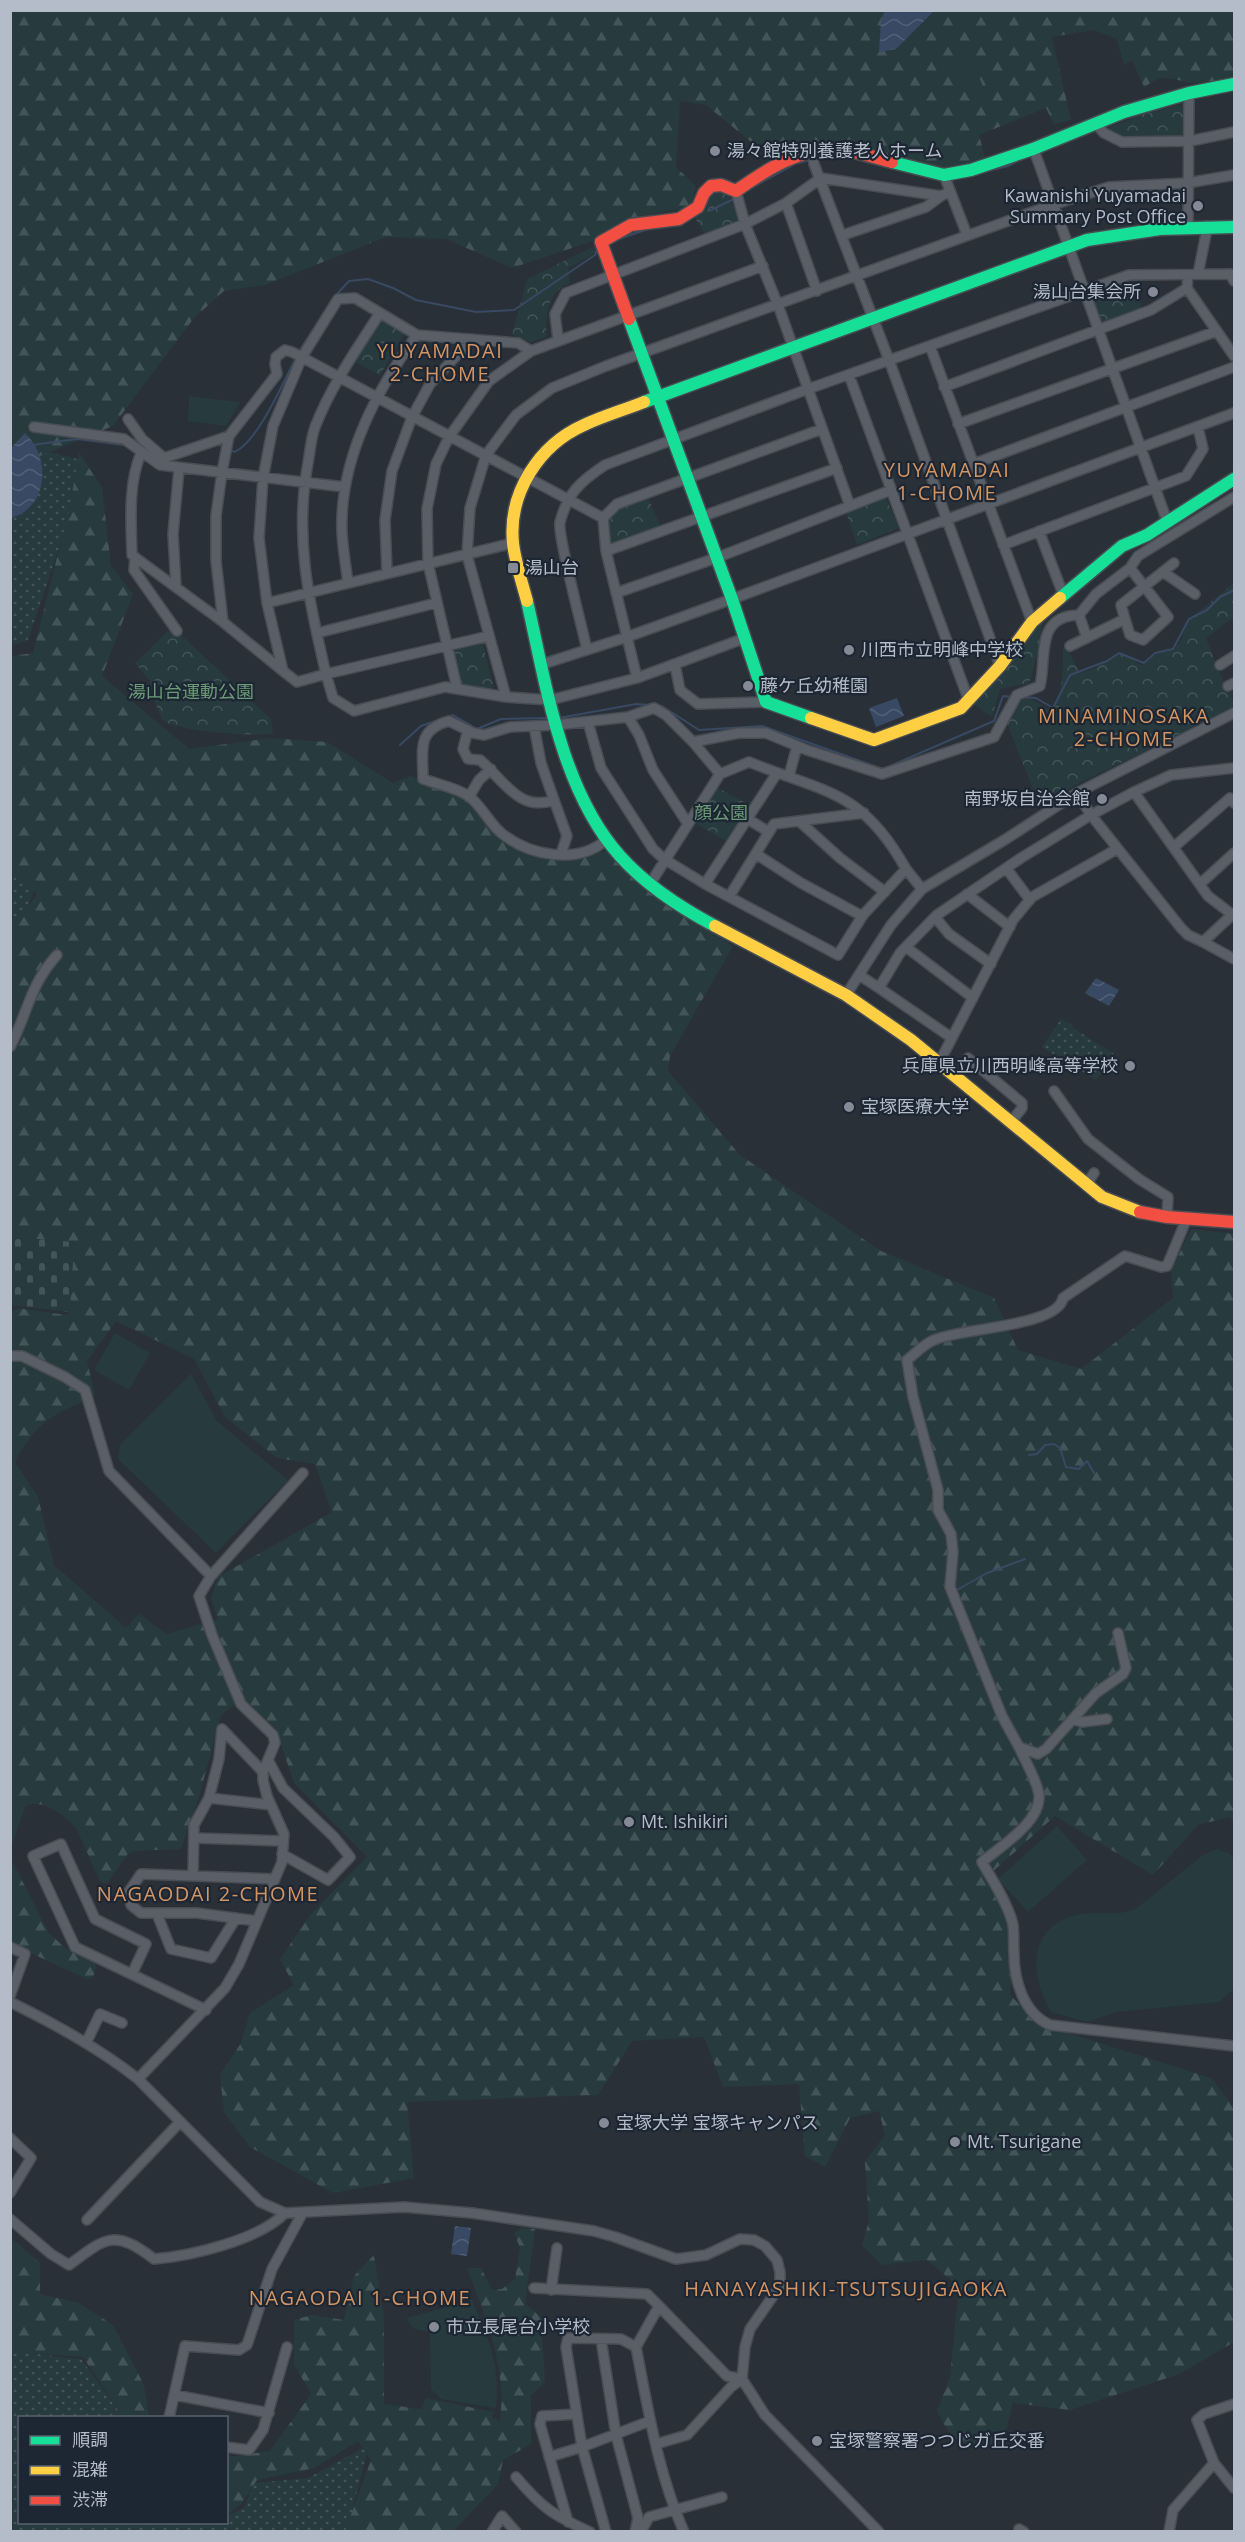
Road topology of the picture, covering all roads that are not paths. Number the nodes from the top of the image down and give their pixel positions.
1 (1234, 84) edge
2 (1189, 98) junction
3 (1099, 128) junction
4 (1234, 132) edge
5 (1190, 141) junction
6 (1034, 152) junction
7 (814, 158) junction
8 (1234, 175) edge
9 (944, 177) junction
10 (822, 178) junction
11 (1187, 183) junction
12 (736, 191) junction
13 (945, 194) junction
14 (786, 203) junction
15 (1052, 205) junction
16 (745, 224) junction
17 (1188, 226) junction
18 (1206, 226) junction
19 (1234, 226) edge
20 (843, 235) junction
21 (967, 235) junction
22 (1068, 247) junction
23 (764, 266) junction
24 (857, 274) junction
25 (1193, 274) junction
26 (613, 275) junction
27 (1234, 281) edge
28 (1187, 288) junction
29 (817, 291) junction
30 (1084, 291) junction
31 (778, 305) junction
32 (380, 313) junction
33 (628, 314) junction
34 (873, 317) junction
35 (1098, 329) junction
36 (1217, 331) junction
37 (417, 335) junction
38 (472, 339) junction
39 (558, 339) junction
40 (930, 346) junction
41 (793, 347) junction
42 (531, 351) junction
43 (642, 354) junction
44 (1234, 356) edge
45 (302, 357) junction
46 (889, 360) junction
47 (1234, 367) edge
48 (1112, 368) junction
49 (849, 375) junction
50 (338, 378) junction
51 (944, 387) junction
52 (808, 389) junction
53 (657, 397) junction
54 (377, 398) junction
55 (1126, 408) junction
56 (1234, 413) edge
57 (412, 417) junction
58 (128, 419) dead end
59 (958, 424) junction
60 (34, 427) dead end
61 (1198, 427) junction
62 (822, 429) junction
63 (230, 436) junction
64 (449, 437) junction
65 (673, 439) junction
66 (1142, 447) junction
67 (140, 455) junction
68 (486, 455) junction
69 (973, 464) junction
70 (837, 468) junction
71 (179, 469) junction
72 (222, 472) junction
73 (526, 476) junction
74 (263, 478) junction
75 (687, 478) junction
76 (1234, 479) edge
77 (304, 483) junction
78 (345, 487) junction
79 (1155, 487) junction
80 (891, 490) junction
81 (1234, 497) edge
82 (569, 499) junction
83 (987, 504) junction
84 (850, 506) junction
85 (603, 518) junction
86 (701, 518) junction
87 (946, 518) junction
88 (1167, 521) junction
89 (1039, 531) junction
90 (906, 533) junction
91 (513, 543) junction
92 (1003, 545) junction
93 (606, 551) junction
94 (467, 555) junction
95 (135, 557) junction
96 (716, 558) junction
97 (428, 563) junction
98 (1174, 563) dead end
99 (1130, 568) junction
100 (1163, 572) junction
101 (387, 573) junction
102 (348, 583) junction
103 (176, 587) junction
104 (1144, 588) junction
105 (616, 593) junction
106 (308, 594) junction
107 (1063, 594) junction
108 (1195, 594) dead end
109 (732, 599) junction
110 (267, 603) junction
111 (436, 603) junction
112 (1079, 615) junction
113 (1125, 620) junction
114 (223, 622) junction
115 (1032, 622) junction
116 (177, 631) dead end
117 (317, 633) junction
118 (489, 636) junction
119 (627, 637) junction
120 (745, 638) junction
121 (1087, 638) junction
122 (447, 645) junction
123 (1070, 646) dead end
124 (587, 650) junction
125 (1234, 656) edge
126 (543, 664) junction
127 (675, 665) junction
128 (1220, 665) dead end
129 (1000, 666) junction
130 (283, 670) junction
131 (327, 674) junction
132 (637, 678) junction
133 (457, 688) junction
134 (506, 697) junction
135 (969, 701) junction
136 (766, 702) junction
137 (1234, 713) edge
138 (554, 715) junction
139 (628, 717) junction
140 (588, 722) junction
141 (534, 726) junction
142 (468, 730) junction
143 (693, 742) junction
144 (797, 746) junction
145 (1234, 768) edge
146 (491, 769) junction
147 (777, 772) junction
148 (720, 774) junction
149 (789, 776) junction
150 (1134, 792) junction
151 (1077, 793) junction
152 (469, 797) junction
153 (554, 800) junction
154 (1234, 803) edge
155 (864, 813) junction
156 (1091, 814) junction
157 (746, 818) junction
158 (799, 821) junction
159 (688, 825) junction
160 (769, 831) junction
161 (606, 840) junction
162 (1174, 847) junction
163 (1117, 849) junction
164 (1234, 853) edge
165 (561, 854) junction
166 (756, 854) junction
167 (664, 859) junction
168 (1006, 868) junction
169 (906, 870) junction
170 (650, 884) junction
171 (705, 884) junction
172 (1200, 884) junction
173 (922, 889) junction
174 (885, 892) junction
175 (967, 894) junction
176 (729, 897) junction
177 (1030, 900) junction
178 (1234, 914) edge
179 (862, 916) junction
180 (935, 917) junction
181 (1010, 927) junction
182 (1203, 942) junction
183 (906, 947) junction
184 (57, 955) dead end
185 (1234, 959) edge
186 (991, 964) junction
187 (859, 975) junction
188 (879, 988) junction
189 (846, 995) junction
190 (973, 998) junction
191 (952, 1043) junction
192 (10, 1047) edge
193 (968, 1058) dead end
194 (939, 1063) junction
195 (1054, 1091) dead end
196 (1011, 1122) junction
197 (1094, 1173) dead end
198 (1086, 1185) junction
199 (1167, 1217) junction
200 (1187, 1218) junction
201 (1234, 1222) edge
202 (10, 1356) edge
203 (303, 1473) dead end
204 (211, 1576) junction
205 (1118, 1633) dead end
206 (1073, 1719) junction
207 (1107, 1719) dead end
208 (1019, 1747) junction
209 (268, 1760) junction
210 (263, 1772) junction
211 (208, 1798) junction
212 (271, 1805) junction
213 (194, 1838) junction
214 (283, 1841) junction
215 (282, 1854) junction
216 (193, 1875) junction
217 (274, 1879) junction
218 (157, 1914) junction
219 (236, 1918) junction
220 (257, 1921) junction
221 (10, 1947) edge
222 (132, 1974) junction
223 (10, 1996) edge
224 (10, 2002) edge
225 (206, 2010) junction
226 (122, 2023) dead end
227 (86, 2043) junction
228 (1234, 2046) edge
229 (138, 2079) junction
230 (180, 2122) junction
231 (10, 2138) edge
232 (10, 2193) edge
233 (285, 2213) junction
234 (302, 2214) junction
235 (10, 2219) edge
236 (87, 2220) dead end
237 (557, 2247) dead end
238 (534, 2288) dead end
239 (551, 2290) junction
240 (659, 2306) junction
241 (601, 2338) junction
242 (287, 2347) dead end
243 (636, 2347) junction
244 (742, 2379) junction
245 (174, 2394) junction
246 (1234, 2404) edge
247 (269, 2413) junction
248 (577, 2414) junction
249 (170, 2416) edge
250 (650, 2421) junction
251 (616, 2435) junction
252 (656, 2444) junction
253 (228, 2447) edge
254 (582, 2447) junction
255 (549, 2457) junction
256 (1214, 2463) junction
257 (516, 2477) dead end
258 (1234, 2488) edge
259 (722, 2497) dead end
260 (674, 2510) junction
261 (568, 2522) junction
262 (492, 2532) edge
263 (516, 2532) edge
264 (590, 2532) edge
265 (606, 2532) edge
266 (635, 2532) edge
267 (641, 2532) edge
268 (684, 2532) edge
269 (879, 2532) edge
270 (1168, 2532) edge

1 - 2 street
2 - 3 street
2 - 5 street
3 - 5 street
3 - 6 street
4 - 5 street
5 - 11 street
6 - 9 street
6 - 15 street
7 - 9 street
7 - 10 street
7 - 12 street
8 - 11 street
9 - 13 street
10 - 13 street
10 - 14 street
10 - 20 street
11 - 15 street
11 - 17 street
12 - 16 street
12 - 26 street
13 - 20 street
13 - 21 street
14 - 16 street
14 - 29 street
15 - 21 street
15 - 22 street
16 - 23 street
16 - 26 street
17 - 18 street
17 - 22 street
18 - 19 street
18 - 25 street
20 - 24 street
21 - 24 street
22 - 30 street
22 - 34 street
23 - 31 street
23 - 33 street
24 - 29 street
24 - 34 street
25 - 27 street
25 - 28 street
25 - 30 street
26 - 33 street
26 - 39 street
28 - 35 street
28 - 36 street
29 - 31 street
30 - 35 street
30 - 40 street
31 - 41 street
31 - 43 street
32 - 37 street
32 - 45 street
32 - 50 street
33 - 39 street
33 - 43 street
34 - 41 street
34 - 46 street
35 - 48 street
35 - 51 street
36 - 44 street
36 - 48 street
37 - 38 street
37 - 54 street
38 - 42 street
38 - 57 street
39 - 42 street
40 - 46 street
40 - 51 street
41 - 52 street
41 - 53 street
42 - 64 street
43 - 53 street
43 - 68 street
45 - 50 street
45 - 63 street
45 - 74 street
46 - 49 street
46 - 87 street
47 - 55 street
48 - 55 street
48 - 59 street
49 - 52 street
49 - 80 street
50 - 54 street
50 - 77 street
51 - 59 street
52 - 62 street
52 - 65 street
53 - 65 street
53 - 73 street
54 - 57 street
54 - 78 street
55 - 66 street
55 - 69 street
56 - 61 street
57 - 64 street
57 - 101 street
58 - 63 street
59 - 69 street
60 - 67 street
61 - 66 street
61 - 79 street
62 - 70 street
62 - 75 street
63 - 72 street
64 - 68 street
64 - 97 street
65 - 75 street
65 - 82 street
66 - 79 street
66 - 83 street
67 - 71 street
67 - 95 street
68 - 73 street
68 - 94 street
69 - 83 street
70 - 84 street
70 - 86 street
71 - 72 street
71 - 103 street
72 - 74 street
72 - 114 street
73 - 82 street
73 - 91 street
74 - 77 street
74 - 110 street
75 - 85 street
75 - 86 street
76 - 88 street
77 - 78 street
77 - 106 street
78 - 102 street
79 - 88 street
79 - 89 street
80 - 84 street
80 - 90 street
81 - 99 street
82 - 85 street
82 - 124 street
83 - 87 street
83 - 92 street
84 - 96 street
85 - 93 street
86 - 93 street
86 - 96 street
87 - 90 street
87 - 129 street
88 - 107 street
89 - 92 street
89 - 107 street
90 - 109 street
90 - 135 street
91 - 94 street
91 - 126 street
92 - 115 street
93 - 105 street
94 - 97 street
94 - 118 street
95 - 103 street
95 - 116 street
96 - 105 street
96 - 109 street
97 - 101 street
97 - 111 street
98 - 100 street
99 - 104 street
99 - 112 street
100 - 104 street
100 - 108 street
101 - 102 street
102 - 106 street
103 - 114 street
104 - 113 street
104 - 113 street
105 - 119 street
106 - 110 street
106 - 117 street
107 - 115 street
109 - 119 street
109 - 120 street
110 - 130 street
111 - 117 street
111 - 122 street
112 - 121 street
112 - 144 street
113 - 121 street
114 - 130 street
115 - 129 street
117 - 131 street
118 - 122 street
118 - 134 street
119 - 124 street
119 - 132 street
120 - 127 street
120 - 136 street
121 - 123 street
122 - 131 street
122 - 133 street
124 - 126 street
125 - 128 street
126 - 138 street
127 - 132 street
127 - 136 street
129 - 135 street
130 - 131 street
131 - 133 street
132 - 138 street
133 - 134 street
134 - 138 street
135 - 136 street
137 - 151 street
138 - 140 street
138 - 141 street
138 - 161 street
139 - 140 street
139 - 143 street
139 - 159 street
140 - 167 street
141 - 142 street
141 - 153 street
142 - 146 street
142 - 152 street
143 - 144 street
143 - 148 street
144 - 149 street
145 - 150 street
146 - 152 street
146 - 153 street
147 - 148 street
147 - 149 street
147 - 157 street
148 - 159 street
149 - 155 street
150 - 156 street
150 - 162 street
151 - 156 street
151 - 173 street
152 - 165 street
153 - 165 street
154 - 162 street
155 - 158 street
155 - 169 street
156 - 163 street
156 - 168 street
157 - 160 street
157 - 171 street
158 - 160 street
158 - 174 street
159 - 167 street
160 - 166 street
161 - 165 street
161 - 170 street
162 - 172 street
163 - 177 street
163 - 182 street
164 - 172 street
166 - 176 street
166 - 179 street
167 - 170 street
167 - 171 street
168 - 175 street
168 - 177 street
169 - 173 street
169 - 174 street
170 - 189 street
171 - 176 street
172 - 178 street
173 - 187 street
174 - 179 street
175 - 180 street
175 - 181 street
176 - 179 street
177 - 181 street
178 - 182 street
180 - 183 street
180 - 186 street
181 - 186 street
182 - 185 street
183 - 188 street
183 - 190 street
184 - 192 street
186 - 190 street
187 - 188 street
187 - 189 street
188 - 191 street
189 - 194 street
190 - 191 street
191 - 194 street
193 - 196 street
194 - 196 street
195 - 199 street
196 - 198 street
197 - 198 street
198 - 199 street
199 - 200 street
200 - 201 street
200 - 208 street
202 - 204 street
203 - 204 street
204 - 209 street
205 - 206 street
206 - 207 street
206 - 208 street
208 - 228 street
209 - 210 street
209 - 215 street
210 - 211 street
210 - 212 street
211 - 212 street
211 - 213 street
212 - 214 street
213 - 214 street
213 - 216 street
214 - 215 street
215 - 217 street
216 - 217 street
216 - 218 street
217 - 220 street
218 - 219 street
218 - 219 street
219 - 220 street
220 - 225 street
221 - 223 street
222 - 222 street
222 - 225 street
224 - 227 street
225 - 229 street
226 - 227 street
227 - 229 street
229 - 230 street
230 - 233 street
230 - 236 street
231 - 232 street
233 - 234 street
233 - 235 street
234 - 244 street
234 - 245 street
237 - 239 street
238 - 239 street
239 - 240 street
240 - 243 street
240 - 244 street
241 - 243 street
241 - 248 street
241 - 251 street
242 - 247 street
243 - 250 street
244 - 252 street
244 - 269 street
245 - 247 street
245 - 249 street
246 - 256 street
247 - 253 street
248 - 254 street
248 - 255 street
250 - 251 street
250 - 252 street
251 - 254 street
251 - 266 street
252 - 260 street
254 - 255 street
254 - 265 street
255 - 261 street
256 - 258 street
256 - 270 street
257 - 261 street
259 - 260 street
260 - 267 street
260 - 268 street
261 - 264 street
262 - 263 street

